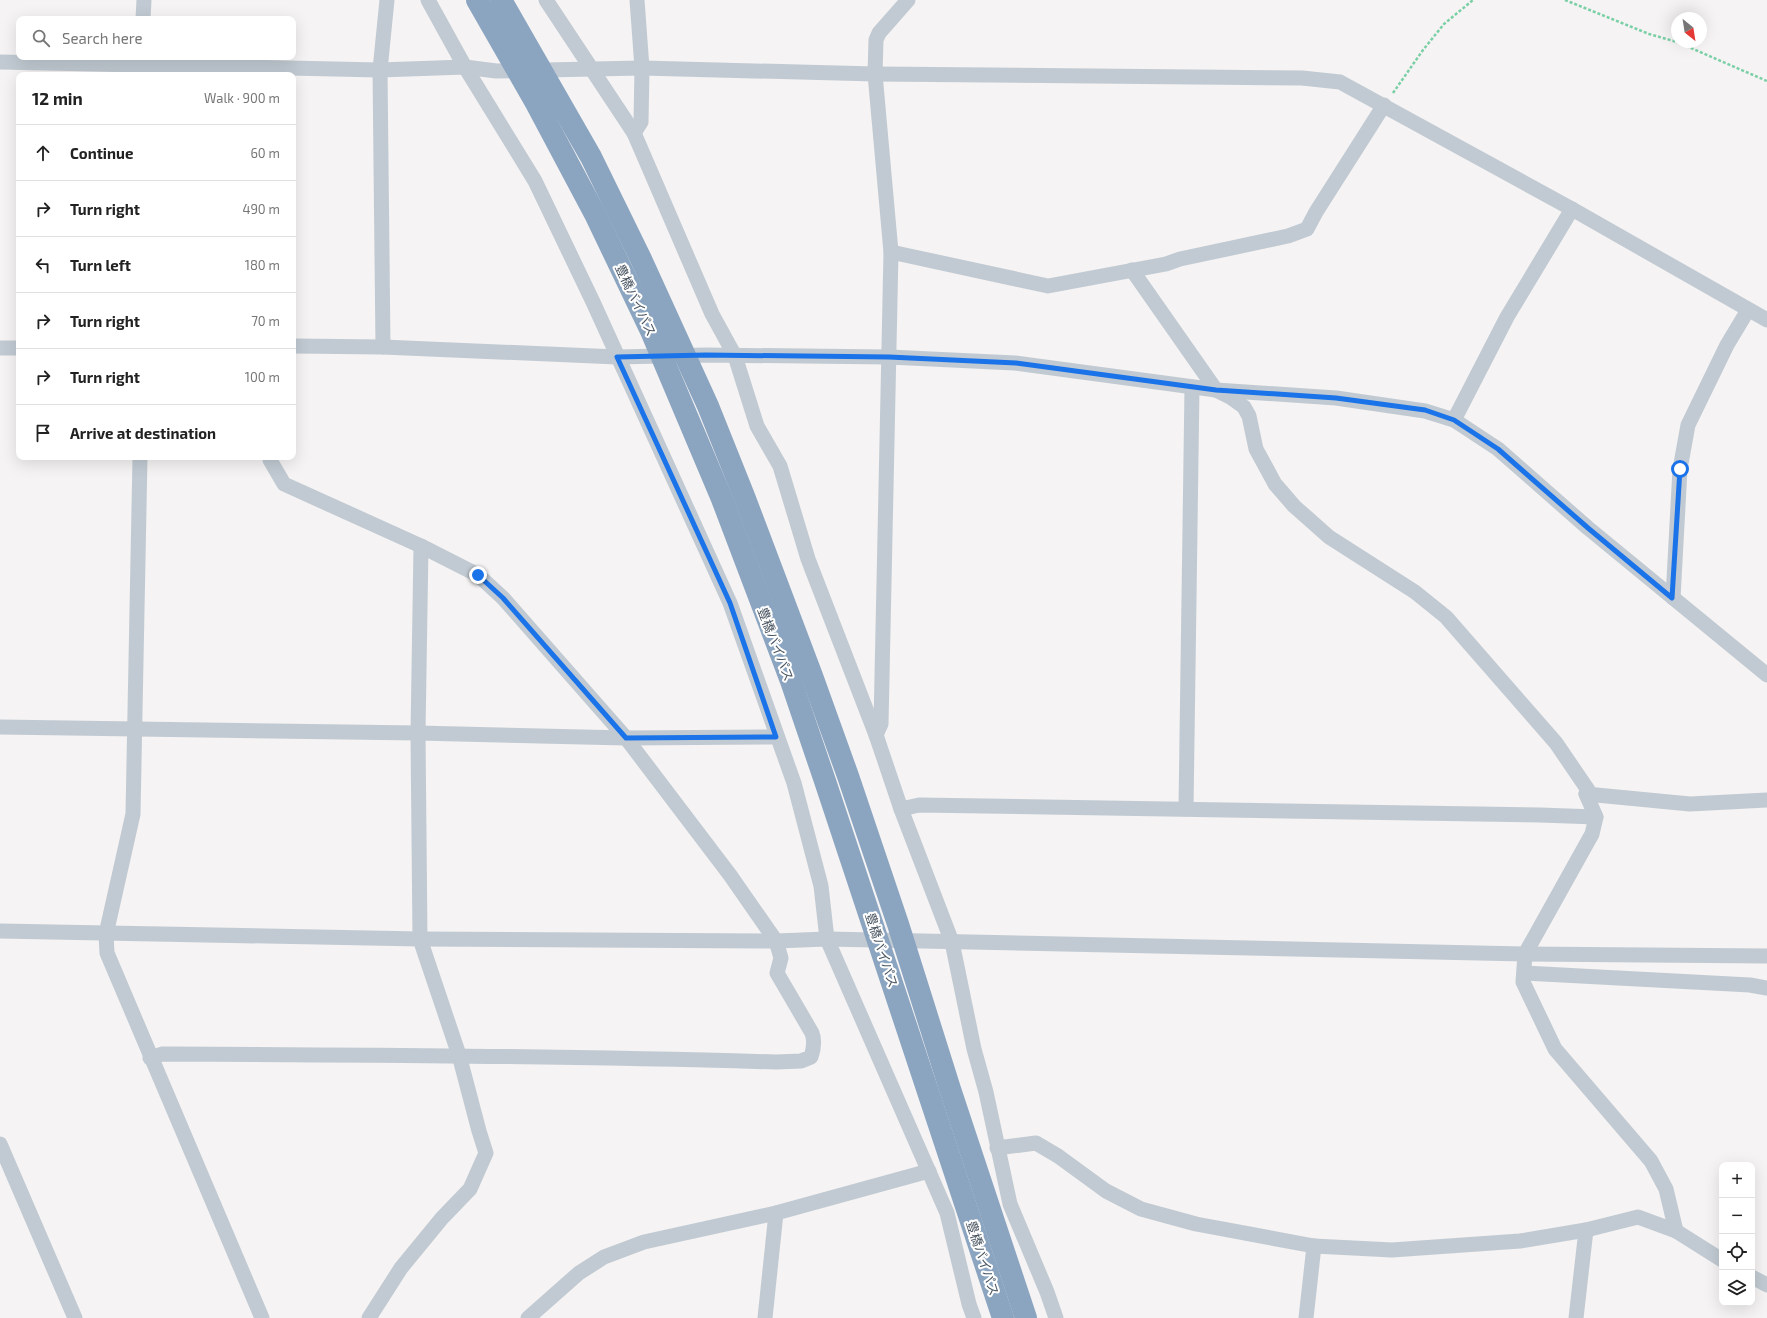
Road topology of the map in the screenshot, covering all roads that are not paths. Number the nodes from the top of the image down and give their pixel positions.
1 (144, 0) edge
2 (387, 0) edge
3 (428, 0) edge
4 (477, 0) edge
5 (501, 0) edge
6 (546, 0) edge
7 (637, 0) edge
8 (908, 0) edge
9 (143, 16) edge
10 (0, 62) edge
11 (142, 65) edge
12 (465, 67) junction
13 (642, 68) junction
14 (591, 69) junction
15 (380, 70) junction
16 (874, 74) junction
17 (1384, 105) junction
18 (634, 133) junction
19 (1572, 209) junction
20 (891, 252) junction
21 (1132, 270) junction
22 (1748, 310) junction
23 (1767, 320) edge
24 (296, 346) edge
25 (0, 348) edge
26 (16, 348) edge
27 (383, 348) junction
28 (735, 356) junction
29 (617, 357) junction
30 (889, 357) junction
31 (1192, 386) junction
32 (1216, 390) junction
33 (1454, 420) junction
34 (140, 460) edge
35 (272, 460) edge
36 (421, 546) junction
37 (1672, 598) junction
38 (1767, 676) edge
39 (0, 727) edge
40 (135, 728) junction
41 (418, 732) junction
42 (876, 735) junction
43 (776, 737) junction
44 (626, 738) junction
45 (1586, 794) junction
46 (1767, 800) edge
47 (1186, 809) junction
48 (901, 810) junction
49 (1596, 818) junction
50 (0, 931) edge
51 (106, 934) junction
52 (420, 939) junction
53 (827, 939) junction
54 (776, 941) junction
55 (952, 942) junction
56 (1524, 954) junction
57 (1767, 956) edge
58 (1524, 972) junction
59 (1767, 988) edge
60 (458, 1055) junction
61 (150, 1058) junction
62 (0, 1144) edge
63 (997, 1148) junction
64 (928, 1171) junction
65 (776, 1213) junction
66 (1586, 1230) junction
67 (1676, 1231) junction
68 (1314, 1246) junction
69 (1719, 1258) edge
70 (1755, 1279) edge
71 (1767, 1285) edge
72 (75, 1318) edge
73 (262, 1318) edge
74 (369, 1318) edge
75 (528, 1318) edge
76 (766, 1318) edge
77 (974, 1318) edge
78 (1003, 1318) edge
79 (1026, 1318) edge
80 (1056, 1318) edge
81 (1306, 1318) edge
82 (1576, 1318) edge

1 - 9 street
2 - 15 street
3 - 12 street
4 - 78 highway, 豊橋バイパス
5 - 79 highway, 豊橋バイパス
6 - 14 street
7 - 13 street
8 - 16 street
10 - 11 street
11 - 15 street
12 - 14 street
12 - 15 street
12 - 29 street
13 - 14 street
13 - 16 street
13 - 18 street
14 - 18 street
15 - 27 street
16 - 17 street
16 - 20 street
17 - 19 street
17 - 21 street
18 - 28 street
19 - 22 street
19 - 33 street
20 - 21 street
20 - 30 street
21 - 32 street
22 - 23 street
22 - 37 street
24 - 27 street
25 - 26 street
27 - 29 street
28 - 29 street
28 - 30 street
28 - 42 street
29 - 43 street
30 - 31 street
30 - 42 street
31 - 32 street
31 - 47 street
32 - 33 street
32 - 45 street
33 - 37 street
34 - 40 street
35 - 36 street
36 - 41 street
36 - 44 street
37 - 38 street
39 - 40 street
40 - 41 street
40 - 51 street
41 - 44 street
41 - 52 street
42 - 48 street
43 - 44 street
43 - 53 street
44 - 54 street
45 - 46 street
45 - 49 street
47 - 48 street
47 - 49 street
48 - 55 street
49 - 56 street
50 - 51 street
51 - 52 street
51 - 61 street
52 - 54 street
52 - 60 street
53 - 54 street
53 - 55 street
53 - 64 street
54 - 60 street
55 - 56 street
55 - 63 street
56 - 57 street
56 - 58 street
58 - 59 street
58 - 67 street
60 - 61 street
60 - 74 street
61 - 73 street
62 - 72 street
63 - 68 street
63 - 80 street
64 - 65 street
64 - 77 street
65 - 75 street
65 - 76 street
66 - 67 street
66 - 68 street
66 - 82 street
67 - 69 street
68 - 81 street
70 - 71 street

